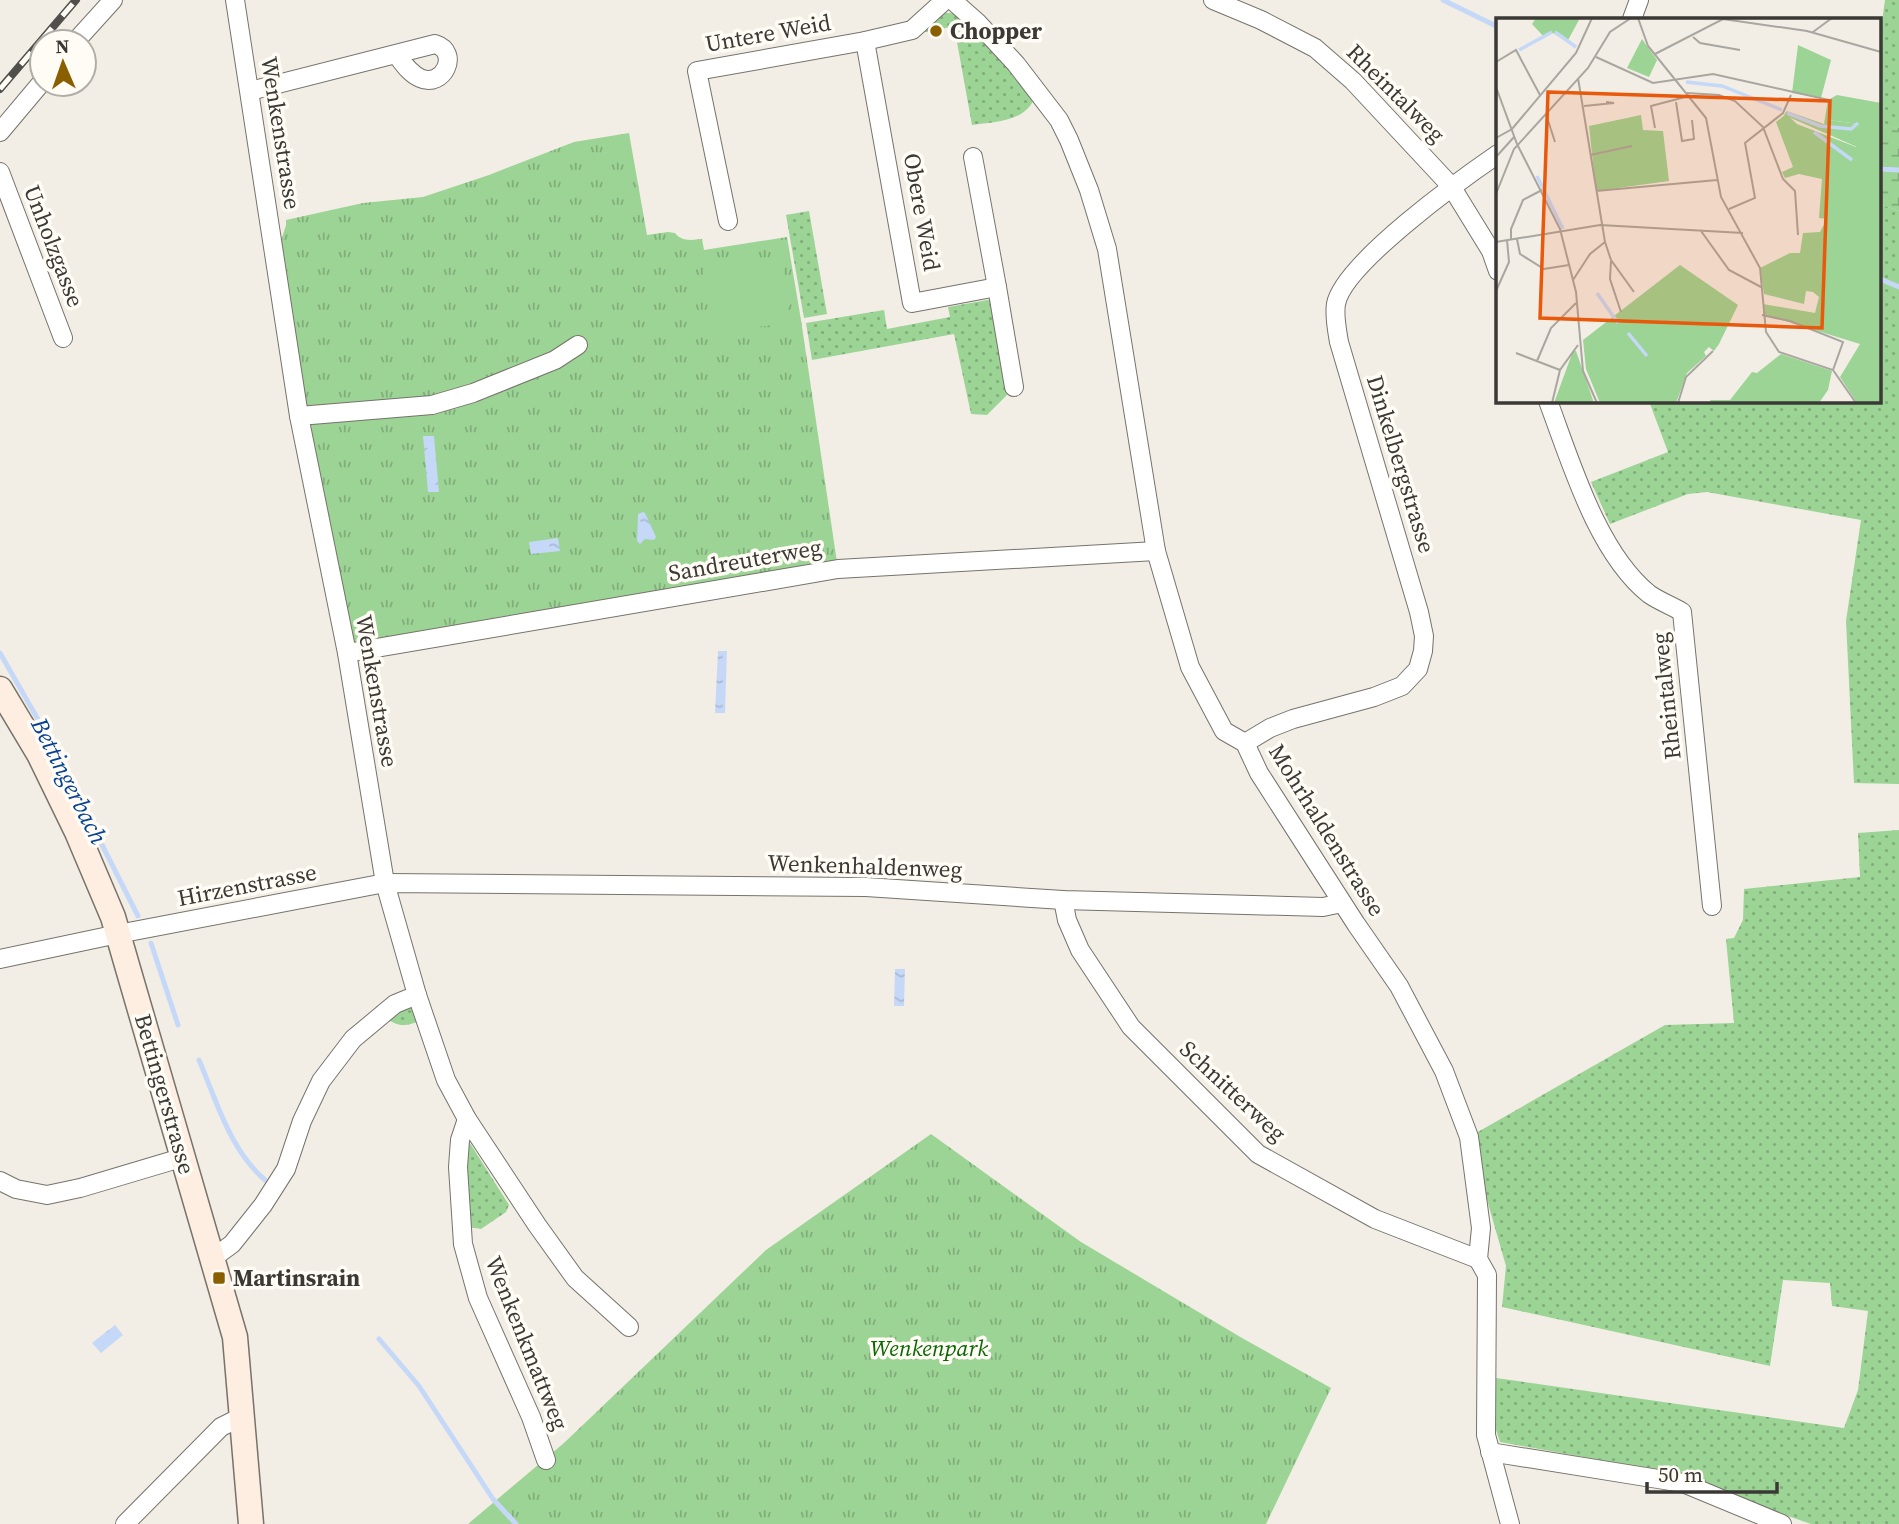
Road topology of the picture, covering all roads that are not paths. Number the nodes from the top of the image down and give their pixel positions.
1 (113, 0) edge
2 (235, 0) edge
3 (945, 0) edge
4 (952, 0) edge
5 (1213, 0) edge
6 (1639, 0) edge
7 (1632, 18) edge
8 (88, 28) edge
9 (865, 41) junction
10 (396, 54) dead end
11 (250, 91) junction
12 (29, 98) edge
13 (0, 132) edge
14 (1496, 155) edge
15 (973, 158) dead end
16 (0, 172) edge
17 (1451, 187) junction
18 (728, 221) dead end
19 (1496, 265) edge
20 (997, 287) junction
21 (63, 338) dead end
22 (578, 345) dead end
23 (1014, 387) dead end
24 (1548, 402) edge
25 (299, 416) junction
26 (1156, 551) junction
27 (347, 653) junction
28 (0, 688) edge
29 (1245, 743) junction
30 (385, 883) junction
31 (1063, 900) junction
32 (1342, 903) junction
33 (1712, 906) dead end
34 (118, 934) junction
35 (0, 959) edge
36 (417, 995) junction
37 (467, 1119) junction
38 (184, 1157) junction
39 (0, 1181) edge
40 (213, 1258) junction
41 (1478, 1259) junction
42 (629, 1327) dead end
43 (243, 1416) junction
44 (1490, 1452) junction
45 (546, 1460) dead end
46 (125, 1524) edge
47 (251, 1524) edge
48 (1510, 1524) edge
49 (1782, 1524) edge

1 - 8 street
2 - 11 street, Wenkenstrasse
3 - 9 street, Untere Weid
4 - 26 street, Mohrhaldenstrasse
5 - 17 street, Rheintalweg
6 - 7 street
9 - 18 street, Untere Weid
9 - 20 street, Obere Weid
10 - 11 street
11 - 25 street, Wenkenstrasse
12 - 13 street
14 - 17 street, Dinkelbergstrasse
15 - 20 street
16 - 21 street, Unholzgasse
17 - 19 street, Rheintalweg
17 - 29 street, Dinkelbergstrasse
20 - 23 street
22 - 25 street
24 - 33 street, Rheintalweg
25 - 27 street, Wenkenstrasse
26 - 27 street, Sandreuterweg
26 - 29 street, Mohrhaldenstrasse
27 - 30 street, Wenkenstrasse
28 - 34 street, Bettingerstrasse
29 - 32 street, Mohrhaldenstrasse
30 - 31 street, Wenkenhaldenweg
30 - 34 street, Hirzenstrasse
30 - 36 street, Wenkenstrasse
31 - 32 street, Wenkenhaldenweg
31 - 41 street, Schnitterweg
32 - 41 street, Mohrhaldenstrasse
34 - 35 street, Hirzenstrasse
34 - 38 street, Bettingerstrasse
36 - 37 street, Wenkenstrasse
36 - 40 street
37 - 42 street, Wenkenstrasse
37 - 45 street, Wenkenkmattweg
38 - 39 street
38 - 40 street, Bettingerstrasse
40 - 43 street, Bettingerstrasse
41 - 44 street, Mohrhaldenstrasse
43 - 46 street
43 - 47 street, Bettingerstrasse
44 - 48 street, Mohrhaldenstrasse
44 - 49 street

